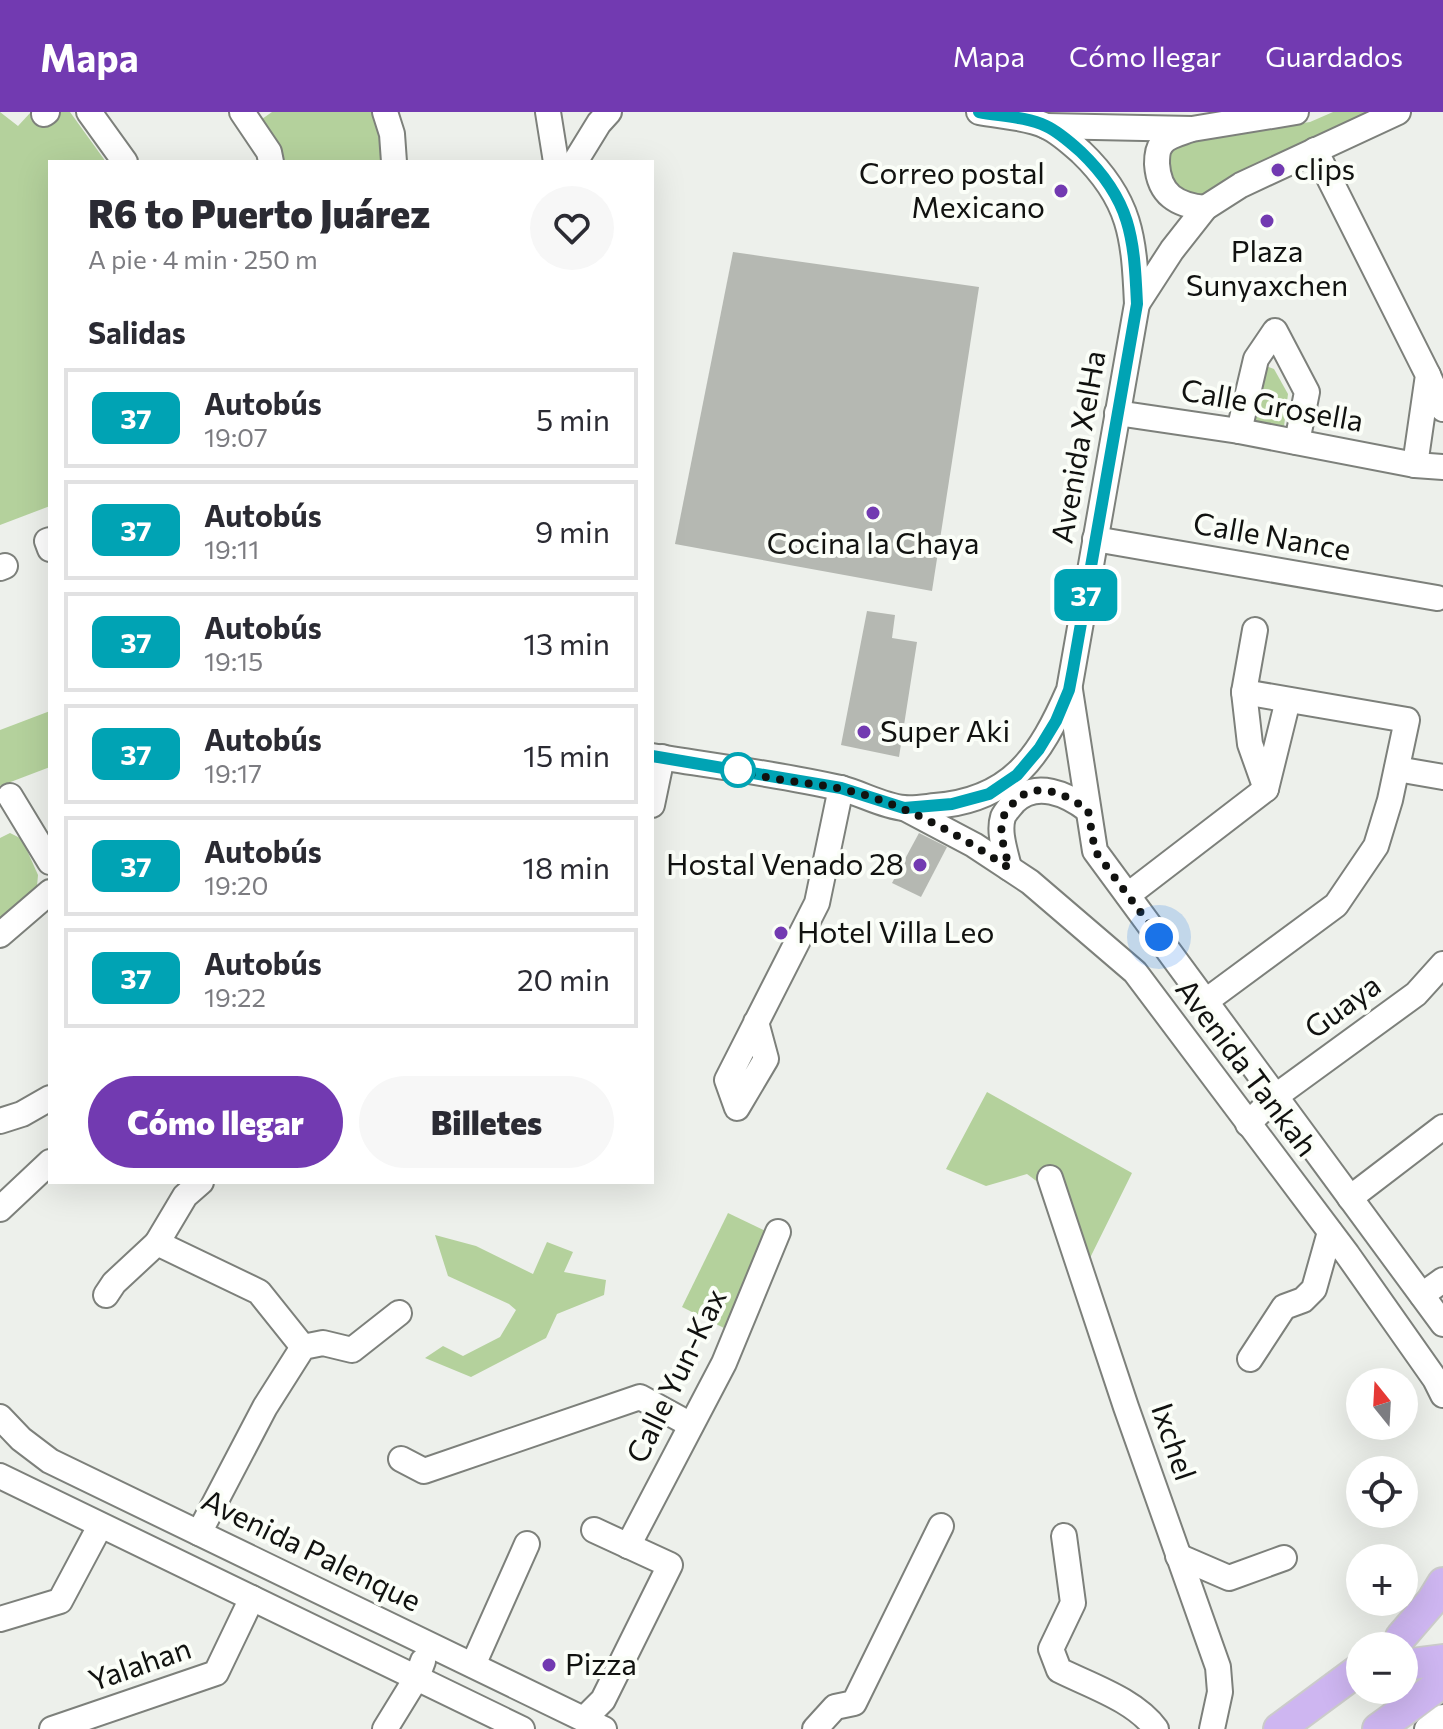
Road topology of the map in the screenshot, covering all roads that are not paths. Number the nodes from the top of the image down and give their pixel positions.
1 (89, 112) edge
2 (242, 112) edge
3 (385, 112) edge
4 (548, 112) edge
5 (609, 112) edge
6 (979, 112) edge
7 (1296, 112) edge
8 (1398, 112) edge
9 (1039, 120) edge
10 (1192, 129) junction
11 (1315, 150) junction
12 (124, 160) edge
13 (271, 160) edge
14 (394, 160) edge
15 (556, 160) edge
16 (576, 160) edge
17 (1205, 208) junction
18 (1137, 304) junction
19 (1428, 375) junction
20 (1443, 409) edge
21 (1117, 413) junction
22 (1239, 431) junction
23 (1297, 442) junction
24 (1415, 465) junction
25 (1443, 467) edge
26 (1095, 539) junction
27 (1437, 598) dead end
28 (1255, 630) dead end
29 (1069, 690) junction
30 (1244, 692) junction
31 (1288, 700) junction
32 (657, 756) edge
33 (1397, 769) junction
34 (1443, 777) edge
35 (654, 785) edge
36 (841, 788) junction
37 (1266, 789) junction
38 (10, 796) dead end
39 (904, 808) junction
40 (1088, 810) junction
41 (23, 818) junction
42 (0, 827) edge
43 (48, 859) edge
44 (1009, 868) junction
45 (48, 894) edge
46 (1128, 895) junction
47 (0, 935) edge
48 (1443, 964) edge
49 (1206, 1001) junction
50 (756, 1022) dead end
51 (1276, 1096) junction
52 (48, 1099) edge
53 (0, 1121) edge
54 (1248, 1124) junction
55 (1443, 1127) edge
56 (48, 1164) edge
57 (1050, 1178) dead end
58 (199, 1184) edge
59 (1350, 1198) junction
60 (0, 1209) edge
61 (778, 1232) dead end
62 (1330, 1232) junction
63 (157, 1243) junction
64 (1443, 1280) edge
65 (106, 1295) dead end
66 (1422, 1295) junction
67 (399, 1313) dead end
68 (1443, 1324) edge
69 (303, 1347) junction
70 (1250, 1359) dead end
71 (1443, 1395) edge
72 (0, 1417) edge
73 (691, 1425) junction
74 (401, 1459) dead end
75 (0, 1476) edge
76 (100, 1526) junction
77 (941, 1526) dead end
78 (594, 1530) dead end
79 (199, 1533) junction
80 (1064, 1536) dead end
81 (527, 1544) dead end
82 (628, 1546) junction
83 (1178, 1556) junction
84 (1284, 1558) dead end
85 (1443, 1583) edge
86 (252, 1598) junction
87 (1443, 1608) edge
88 (0, 1619) edge
89 (1410, 1632) edge
90 (1417, 1632) edge
91 (430, 1644) junction
92 (1418, 1654) edge
93 (1443, 1660) edge
94 (473, 1665) junction
95 (417, 1677) junction
96 (1346, 1680) edge
97 (1443, 1682) edge
98 (1443, 1717) edge
99 (594, 1724) edge
100 (52, 1729) edge
101 (385, 1729) edge
102 (522, 1729) edge
103 (815, 1729) edge
104 (1156, 1729) edge
105 (1212, 1729) edge
106 (1279, 1729) edge
107 (1378, 1729) edge
108 (1427, 1729) edge

1 - 12 street
2 - 13 street
3 - 14 street
4 - 15 street
5 - 16 street
6 - 9 street, Avenida XelHa
7 - 10 street
8 - 11 street
9 - 10 street
9 - 18 street, Avenida XelHa
10 - 17 street
11 - 17 street
11 - 19 street
17 - 18 street
18 - 21 street, Avenida XelHa
19 - 20 street
19 - 24 street
21 - 22 street, Calle Grosella
21 - 26 street, Avenida XelHa
22 - 23 street, Calle Grosella
22 - 23 street
23 - 24 street, Calle Grosella
24 - 25 street, Calle Grosella
26 - 27 street, Calle Nance
26 - 29 street, Avenida XelHa
28 - 30 street
29 - 39 street, Avenida XelHa
29 - 40 street, Avenida Tankah
30 - 31 street
30 - 37 street
31 - 33 street
31 - 37 street
32 - 35 street
32 - 36 street, Avenida XelHa
33 - 34 street
33 - 49 street
36 - 39 street, Avenida XelHa
36 - 50 street
37 - 46 street
38 - 41 street
39 - 44 street, Avenida Tankah
40 - 44 street
40 - 46 street, Avenida Tankah
41 - 42 street
41 - 43 street
44 - 54 street, Avenida Tankah
45 - 47 street
46 - 49 street, Avenida Tankah
48 - 51 street, Guaya
49 - 51 street, Avenida Tankah
51 - 54 street, Guaya
51 - 59 street, Avenida Tankah
52 - 53 street
54 - 62 street, Avenida Tankah
55 - 59 street
56 - 60 street
57 - 83 street, Ixchel
58 - 63 street
59 - 66 street, Avenida Tankah
61 - 73 street, Calle Yun-Kax
62 - 70 street
62 - 71 street, Avenida Tankah
63 - 65 street
63 - 69 street
64 - 66 street
66 - 68 street, Avenida Tankah
67 - 69 street
69 - 79 street
72 - 79 street, Avenida Palenque
73 - 74 street
73 - 82 street, Calle Yun-Kax
75 - 76 street
76 - 86 street
76 - 88 street
77 - 103 street
78 - 82 street
79 - 91 street, Avenida Palenque
80 - 104 street
81 - 94 street
82 - 99 street
83 - 84 street
83 - 105 street, Ixchel
85 - 89 main road
86 - 95 street
86 - 100 street, Yalahan
87 - 90 main road
91 - 94 street, Avenida Palenque
91 - 95 street
92 - 93 main road
94 - 99 street, Avenida Palenque
95 - 101 street
95 - 102 street
96 - 106 main road
97 - 107 main road
98 - 108 street

